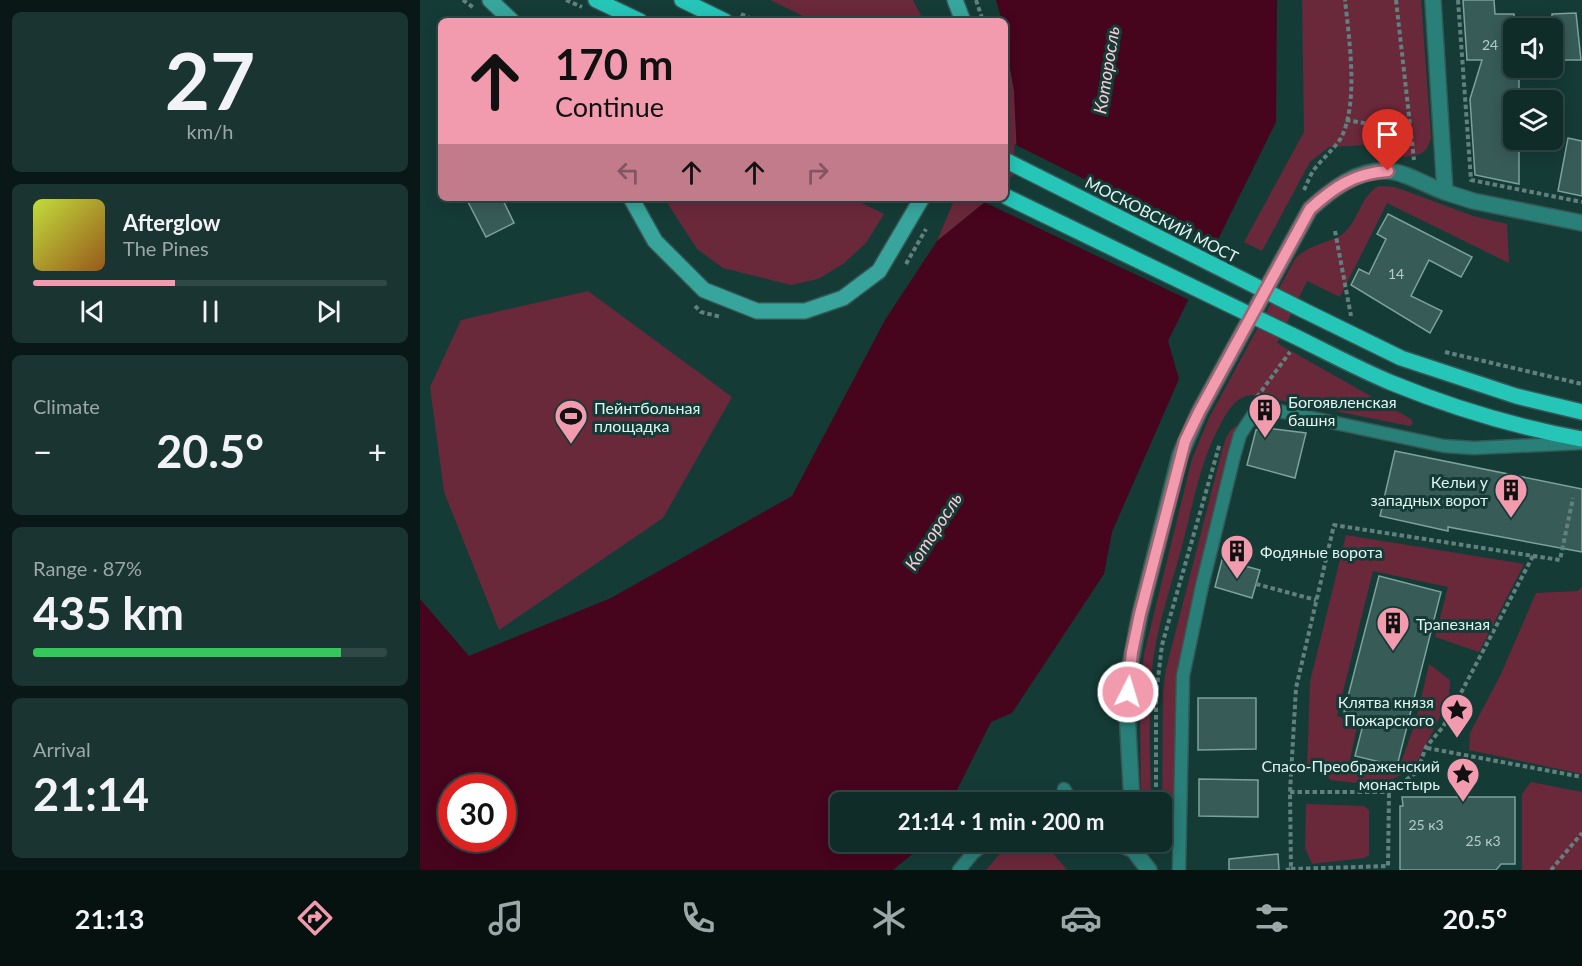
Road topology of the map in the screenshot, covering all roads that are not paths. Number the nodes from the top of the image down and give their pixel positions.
1 (490, 0) edge
2 (596, 0) edge
3 (682, 0) edge
4 (955, 0) edge
5 (1432, 0) edge
6 (509, 18) edge
7 (634, 18) edge
8 (719, 18) edge
9 (962, 18) edge
10 (1008, 162) edge
11 (1444, 192) junction
12 (1008, 198) edge
13 (633, 201) edge
14 (920, 201) edge
15 (1582, 223) edge
16 (1582, 412) edge
17 (1582, 441) edge
18 (1064, 789) dead end
19 (1066, 792) edge
20 (1131, 792) edge
21 (974, 852) edge
22 (1137, 852) edge
23 (959, 870) edge
24 (1149, 870) edge
25 (1179, 870) edge

1 - 6 main road
2 - 7 main road
3 - 8 main road
4 - 9 main road
5 - 11 street
10 - 16 main road, МОСКОВСКИЙ МОСТ, bridge
11 - 15 street
11 - 20 street
12 - 17 main road, bridge
13 - 14 main road
17 - 25 lane
18 - 19 lane
21 - 23 lane
22 - 24 street

